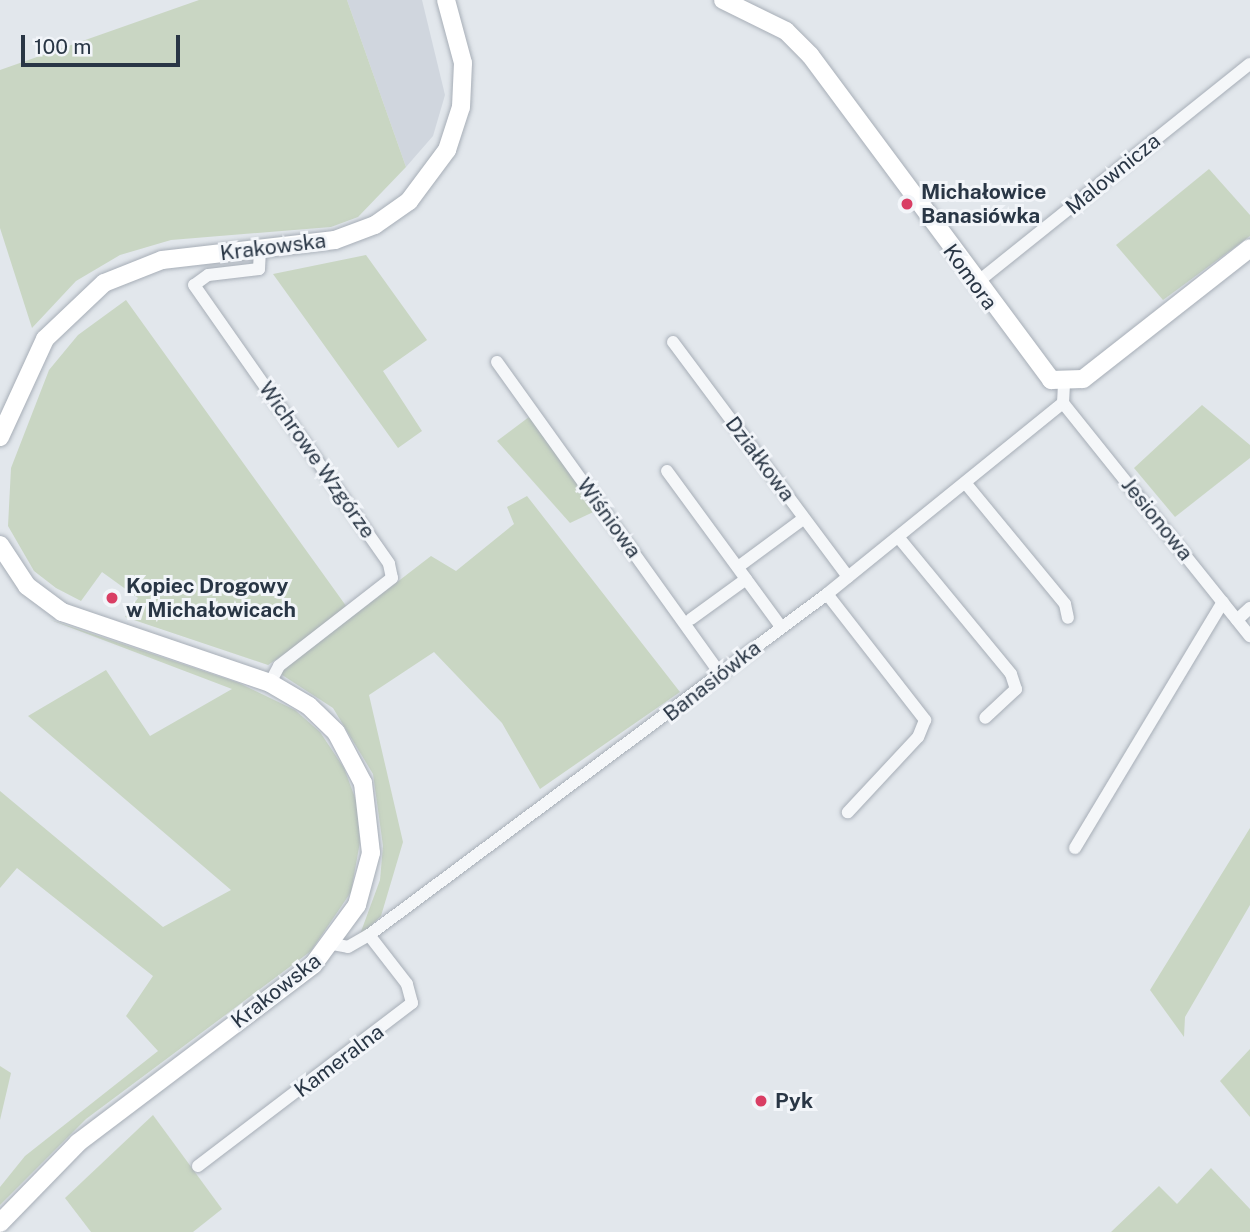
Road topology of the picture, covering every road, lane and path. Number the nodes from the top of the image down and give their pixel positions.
1 (446, 0) edge
2 (723, 0) edge
3 (1250, 64) edge
4 (1250, 248) edge
5 (260, 250) junction
6 (975, 284) junction
7 (673, 342) dead end
8 (497, 362) dead end
9 (1064, 384) junction
10 (1063, 403) junction
11 (0, 437) edge
12 (667, 471) dead end
13 (967, 485) junction
14 (799, 522) dead end
15 (899, 538) junction
16 (0, 545) edge
17 (738, 567) junction
18 (848, 577) junction
19 (746, 579) junction
20 (827, 594) junction
21 (1223, 602) junction
22 (1250, 608) edge
23 (1068, 618) dead end
24 (691, 619) dead end
25 (1237, 620) junction
26 (781, 627) junction
27 (1250, 635) edge
28 (721, 674) junction
29 (270, 683) junction
30 (985, 718) dead end
31 (848, 812) dead end
32 (1075, 848) dead end
33 (369, 934) junction
34 (333, 944) junction
35 (198, 1166) dead end
36 (0, 1223) edge

1 - 5 main road, Krakowska
2 - 6 main road, Komora
3 - 6 street, Malownicza
4 - 9 main road
5 - 11 main road, Krakowska
5 - 29 street, Wichrowe Wzgórze
6 - 9 main road, Komora
7 - 18 street, Działkowa
8 - 28 street, Wiśniowa
9 - 10 street
10 - 13 street, Banasiówka
10 - 21 street, Jesionowa
12 - 17 street
13 - 15 street, Banasiówka
13 - 23 street
14 - 17 street
15 - 18 street, Banasiówka
15 - 30 street
16 - 29 main road, Krakowska
17 - 19 street
18 - 20 street, Banasiówka
19 - 24 street
19 - 26 street
20 - 26 street, Banasiówka
20 - 31 street
21 - 25 street, Jesionowa
21 - 32 street
22 - 25 street
25 - 27 street, Jesionowa
26 - 28 street, Banasiówka
28 - 33 street, Banasiówka
29 - 34 main road, Krakowska
33 - 34 street, Banasiówka
33 - 35 street, Kameralna
34 - 36 main road, Krakowska

